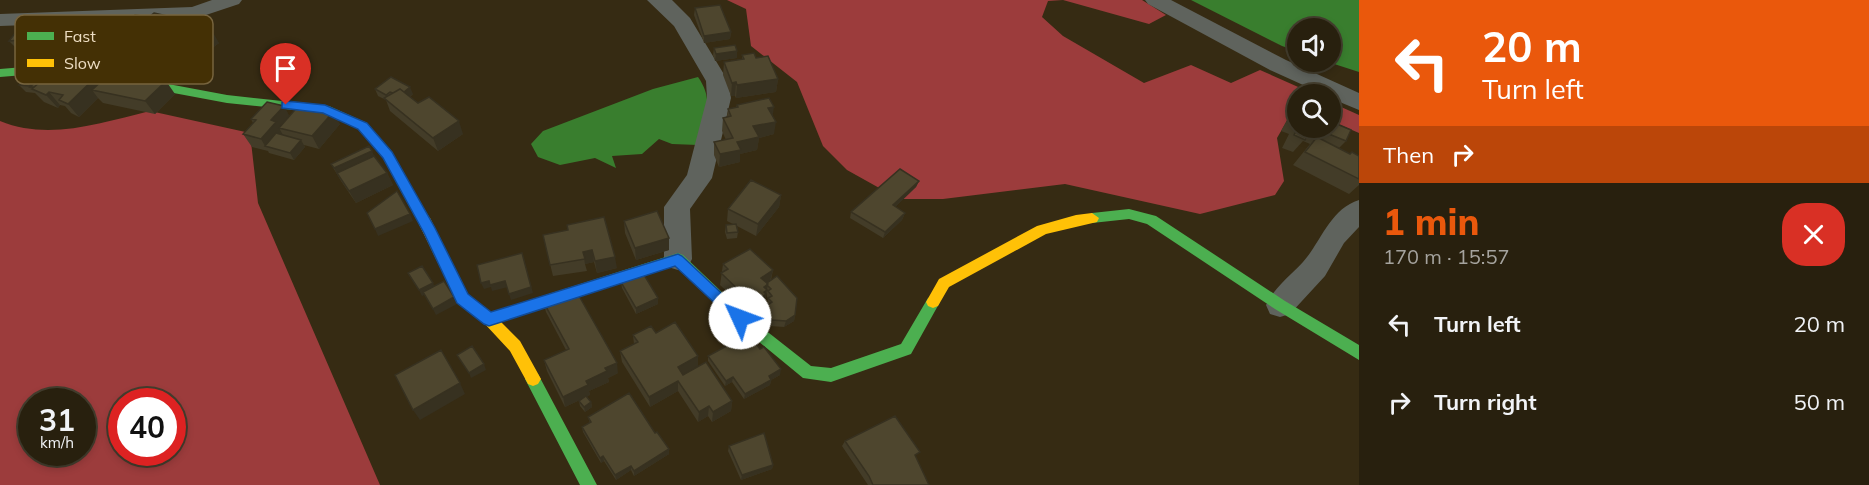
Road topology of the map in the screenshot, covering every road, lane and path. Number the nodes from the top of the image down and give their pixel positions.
1 (232, 0) edge
2 (657, 0) edge
3 (1155, 0) edge
4 (139, 15) edge
5 (15, 19) edge
6 (0, 20) edge
7 (15, 72) edge
8 (0, 73) edge
9 (147, 84) edge
10 (1359, 102) edge
11 (1359, 210) edge
12 (678, 260) junction
13 (1280, 305) junction
14 (489, 319) junction
15 (1359, 353) edge
16 (589, 485) edge

1 - 4 street
2 - 12 street
3 - 10 street
5 - 6 street
7 - 8 street
9 - 14 street
11 - 13 street
12 - 13 street
12 - 14 street
13 - 15 street
14 - 16 street

